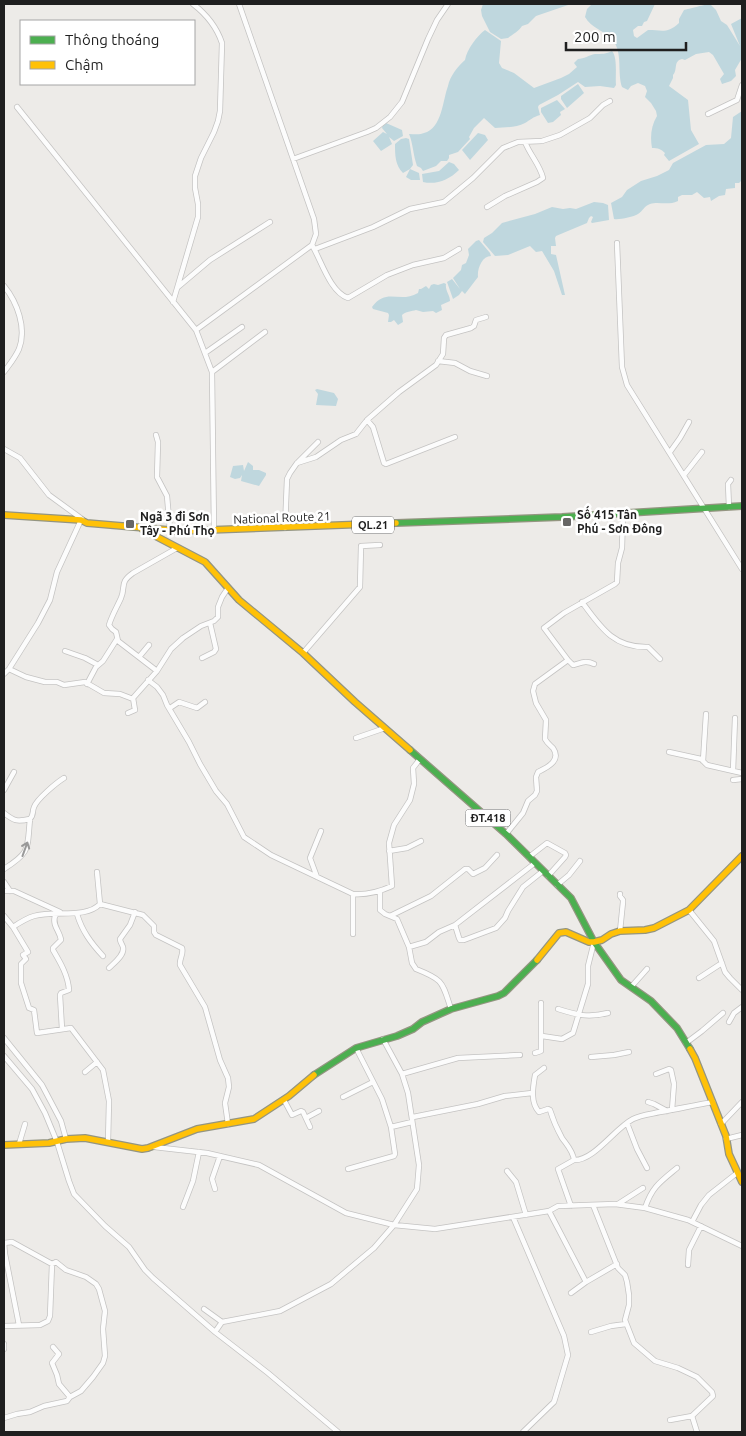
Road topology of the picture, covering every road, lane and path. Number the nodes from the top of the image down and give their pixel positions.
1 (193, 4) edge
2 (239, 4) edge
3 (448, 4) edge
4 (742, 85) edge
5 (610, 101) dead end
6 (17, 107) dead end
7 (708, 114) dead end
8 (525, 142) junction
9 (293, 159) junction
10 (487, 208) dead end
11 (270, 222) dead end
12 (616, 243) dead end
13 (314, 247) junction
14 (460, 248) dead end
15 (4, 286) edge
16 (177, 288) junction
17 (173, 302) junction
18 (486, 317) dead end
19 (242, 327) dead end
20 (196, 330) junction
21 (265, 332) dead end
22 (205, 353) junction
23 (438, 362) junction
24 (4, 372) edge
25 (212, 372) junction
26 (487, 376) dead end
27 (367, 420) junction
28 (689, 422) dead end
29 (156, 435) dead end
30 (455, 437) dead end
31 (318, 442) dead end
32 (4, 449) edge
33 (670, 452) junction
34 (702, 452) dead end
35 (297, 463) junction
36 (684, 475) junction
37 (731, 480) dead end
38 (742, 506) edge
39 (729, 508) junction
40 (704, 509) junction
41 (623, 513) junction
42 (4, 515) edge
43 (81, 520) junction
44 (87, 523) junction
45 (285, 528) junction
46 (142, 529) junction
47 (214, 530) junction
48 (170, 531) junction
49 (380, 545) dead end
50 (177, 548) junction
51 (742, 569) edge
52 (228, 588) junction
53 (582, 602) junction
54 (210, 623) junction
55 (117, 639) junction
56 (149, 645) dead end
57 (65, 651) dead end
58 (303, 653) junction
59 (140, 657) junction
60 (202, 658) dead end
61 (660, 659) dead end
62 (568, 660) junction
63 (594, 664) dead end
64 (98, 666) junction
65 (9, 669) junction
66 (157, 671) junction
67 (4, 674) edge
68 (148, 680) junction
69 (87, 684) junction
70 (133, 699) junction
71 (205, 702) dead end
72 (170, 708) junction
73 (128, 713) dead end
74 (706, 714) dead end
75 (735, 718) dead end
76 (385, 728) junction
77 (356, 738) dead end
78 (669, 752) dead end
79 (420, 759) junction
80 (703, 761) junction
81 (733, 771) junction
82 (14, 772) dead end
83 (742, 773) edge
84 (64, 778) dead end
85 (742, 779) edge
86 (733, 780) dead end
87 (4, 790) edge
88 (4, 814) edge
89 (30, 819) junction
90 (321, 831) dead end
91 (506, 834) junction
92 (421, 841) dead end
93 (389, 851) junction
94 (497, 855) dead end
95 (742, 856) edge
96 (529, 857) junction
97 (580, 861) dead end
98 (535, 863) junction
99 (4, 869) edge
100 (97, 872) dead end
101 (545, 874) junction
102 (318, 877) junction
103 (4, 882) edge
104 (557, 884) junction
105 (4, 891) edge
106 (10, 891) junction
107 (380, 892) junction
108 (353, 894) junction
109 (620, 894) dead end
110 (100, 904) junction
111 (689, 910) junction
112 (61, 912) junction
113 (135, 912) junction
114 (77, 914) junction
115 (4, 916) edge
116 (390, 916) junction
117 (455, 925) junction
118 (12, 927) junction
119 (620, 931) junction
120 (353, 934) dead end
121 (594, 942) junction
122 (409, 947) junction
123 (103, 956) dead end
124 (722, 963) junction
125 (109, 968) dead end
126 (648, 969) dead end
127 (699, 978) dead end
128 (631, 987) junction
129 (742, 990) edge
130 (541, 1003) dead end
131 (742, 1007) edge
132 (451, 1009) junction
133 (558, 1009) dead end
134 (608, 1012) dead end
135 (723, 1013) dead end
136 (578, 1016) junction
137 (729, 1022) dead end
138 (62, 1029) junction
139 (542, 1036) junction
140 (4, 1038) edge
141 (383, 1039) junction
142 (686, 1043) junction
143 (356, 1048) junction
144 (629, 1052) dead end
145 (535, 1053) dead end
146 (520, 1055) dead end
147 (4, 1056) edge
148 (591, 1057) dead end
149 (97, 1062) junction
150 (544, 1068) dead end
151 (85, 1072) dead end
152 (402, 1074) junction
153 (656, 1074) dead end
154 (373, 1082) junction
155 (532, 1092) junction
156 (343, 1097) dead end
157 (284, 1100) junction
158 (648, 1102) dead end
159 (713, 1102) junction
160 (742, 1102) edge
161 (672, 1110) junction
162 (319, 1111) dead end
163 (667, 1111) junction
164 (306, 1118) junction
165 (412, 1119) junction
166 (627, 1123) junction
167 (25, 1124) dead end
168 (228, 1124) junction
169 (721, 1124) junction
170 (310, 1127) dead end
171 (391, 1127) junction
172 (742, 1136) edge
173 (726, 1139) junction
174 (61, 1140) junction
175 (108, 1142) junction
176 (19, 1144) junction
177 (4, 1145) edge
178 (154, 1147) junction
179 (200, 1152) junction
180 (220, 1156) junction
181 (574, 1160) junction
182 (647, 1168) dead end
183 (677, 1168) dead end
184 (348, 1169) dead end
185 (507, 1171) dead end
186 (737, 1173) junction
187 (742, 1182) edge
188 (643, 1188) dead end
189 (215, 1189) dead end
190 (618, 1204) junction
191 (593, 1205) junction
192 (571, 1206) junction
193 (183, 1207) dead end
194 (645, 1208) junction
195 (549, 1211) junction
196 (526, 1215) junction
197 (513, 1217) junction
198 (692, 1222) junction
199 (394, 1225) junction
200 (701, 1226) junction
201 (4, 1243) edge
202 (742, 1246) edge
203 (52, 1264) junction
204 (617, 1264) junction
205 (688, 1265) dead end
206 (586, 1282) junction
207 (571, 1293) dead end
208 (204, 1309) dead end
209 (222, 1322) junction
210 (626, 1324) junction
211 (19, 1325) junction
212 (4, 1326) edge
213 (215, 1332) junction
214 (591, 1332) dead end
215 (4, 1344) edge
216 (53, 1347) dead end
217 (4, 1349) edge
218 (70, 1397) junction
219 (692, 1416) junction
220 (4, 1418) edge
221 (670, 1420) dead end
222 (338, 1432) edge
223 (523, 1432) edge
224 (697, 1432) edge

1 - 16 street
2 - 9 street
3 - 9 street
4 - 7 street
5 - 8 street
6 - 17 street
8 - 10 street
8 - 13 street
9 - 13 street
11 - 16 street
12 - 33 street
13 - 14 street
13 - 20 street
15 - 24 street
16 - 17 street
17 - 20 street
18 - 23 street
19 - 22 street
20 - 22 street
21 - 25 street
22 - 25 street
23 - 26 street
23 - 27 street
25 - 47 street
27 - 30 street
27 - 35 street
28 - 33 street
29 - 48 street
31 - 35 street
32 - 44 street
33 - 36 street
34 - 36 street
35 - 45 street
36 - 40 street
37 - 39 street
38 - 39 main road, National Route 21 / QL.21
39 - 40 main road, National Route 21 / QL.21
40 - 41 main road, National Route 21 / QL.21
40 - 51 street
41 - 45 main road, National Route 21 / QL.21
41 - 53 street
42 - 43 main road, National Route 21 / QL.21
43 - 44 main road, National Route 21 / QL.21
43 - 65 street
44 - 46 main road, National Route 21 / QL.21
45 - 47 main road, National Route 21 / QL.21
46 - 48 main road, National Route 21 / QL.21
46 - 50 main road, ĐT.418
47 - 48 main road, National Route 21 / QL.21
49 - 58 street
50 - 52 main road, ĐT.418
50 - 55 street
52 - 54 street
52 - 58 main road, ĐT.418
53 - 61 street
53 - 62 street
54 - 60 street
54 - 66 street
55 - 59 street
55 - 64 street
56 - 59 street
57 - 64 street
58 - 76 main road, ĐT.418
59 - 66 street
62 - 63 street
62 - 91 street
64 - 69 street
65 - 67 street
65 - 69 street
66 - 68 street
68 - 70 street
68 - 72 street
69 - 70 street
70 - 73 street
71 - 72 street
72 - 102 street
74 - 80 street
75 - 81 street
76 - 77 street
76 - 79 main road, ĐT.418
78 - 80 street
79 - 91 main road, ĐT.418
79 - 93 street
80 - 81 street
81 - 83 street
82 - 87 street
84 - 89 street
85 - 86 street
88 - 89 street
99 -> 89 street
90 - 102 street
91 - 96 main road, ĐT.418
92 - 93 street
93 - 107 street
94 - 116 street
95 - 111 main road
96 - 98 main road, ĐT.418
96 - 101 street
97 - 104 street
98 - 101 main road, ĐT.418
98 - 117 street
100 - 110 street
101 - 104 main road, ĐT.418
101 - 117 street
102 - 108 street
103 - 106 street
104 - 121 main road, ĐT.418
105 - 106 street
106 - 112 street
107 - 108 street
107 - 116 street
108 - 120 street
109 - 119 street
110 - 113 street
110 - 114 street
111 - 119 main road
111 - 124 street
112 - 114 street
112 - 118 street
112 - 138 street
113 - 125 street
113 - 168 street
114 - 123 street
115 - 118 street
116 - 122 street
117 - 122 street
118 - 138 street
119 - 121 main road
121 - 128 main road, ĐT.418
121 - 132 main road
121 - 136 street
122 - 132 street
124 - 127 street
124 - 129 street
126 - 128 street
128 - 142 main road, ĐT.418
130 - 139 street
131 - 137 street
132 - 141 main road
133 - 136 street
134 - 136 street
135 - 142 street
136 - 139 street
138 - 149 street
139 - 145 street
140 - 174 street
141 - 143 main road
141 - 152 street
142 - 159 main road, ĐT.418
143 - 154 street
143 - 157 main road
144 - 148 street
146 - 152 street
147 - 174 street
149 - 151 street
149 - 175 street
150 - 155 street
152 - 165 street
153 - 161 street
154 - 156 street
154 - 171 street
155 - 165 street
155 - 181 street
157 - 164 street
157 - 168 main road
158 - 163 street
159 - 161 street
159 - 169 main road, ĐT.418
160 - 169 street
161 - 163 street
162 - 164 street
163 - 166 street
164 - 170 street
165 - 171 street
165 - 199 street
166 - 181 street
166 - 182 street
167 - 176 street
168 - 178 main road
169 - 173 main road, ĐT.418
171 - 184 street
172 - 173 street
173 - 186 main road, ĐT.418
174 - 175 main road
174 - 176 main road
174 - 213 street
175 - 178 main road
176 - 177 main road
178 - 179 street
179 - 180 street
179 - 193 street
180 - 189 street
180 - 199 street
181 - 192 street
183 - 194 street
185 - 196 street
186 - 187 main road, ĐT.418
186 - 198 street
188 - 190 street
190 - 191 street
190 - 194 street
191 - 192 street
191 - 204 street
192 - 195 street
194 - 198 street
195 - 196 street
195 - 206 street
196 - 197 street
197 - 199 street
197 - 223 street
198 - 200 street
199 - 209 street
200 - 202 street
200 - 205 street
201 - 203 street
201 - 211 street
203 - 211 street
203 - 218 street
204 - 206 street
204 - 210 street
206 - 207 street
208 - 209 street
209 - 213 street
210 - 214 street
210 - 219 street
211 - 212 street
213 - 222 street
215 - 217 street
216 - 218 street
218 - 220 street
219 - 221 street
219 - 224 street

